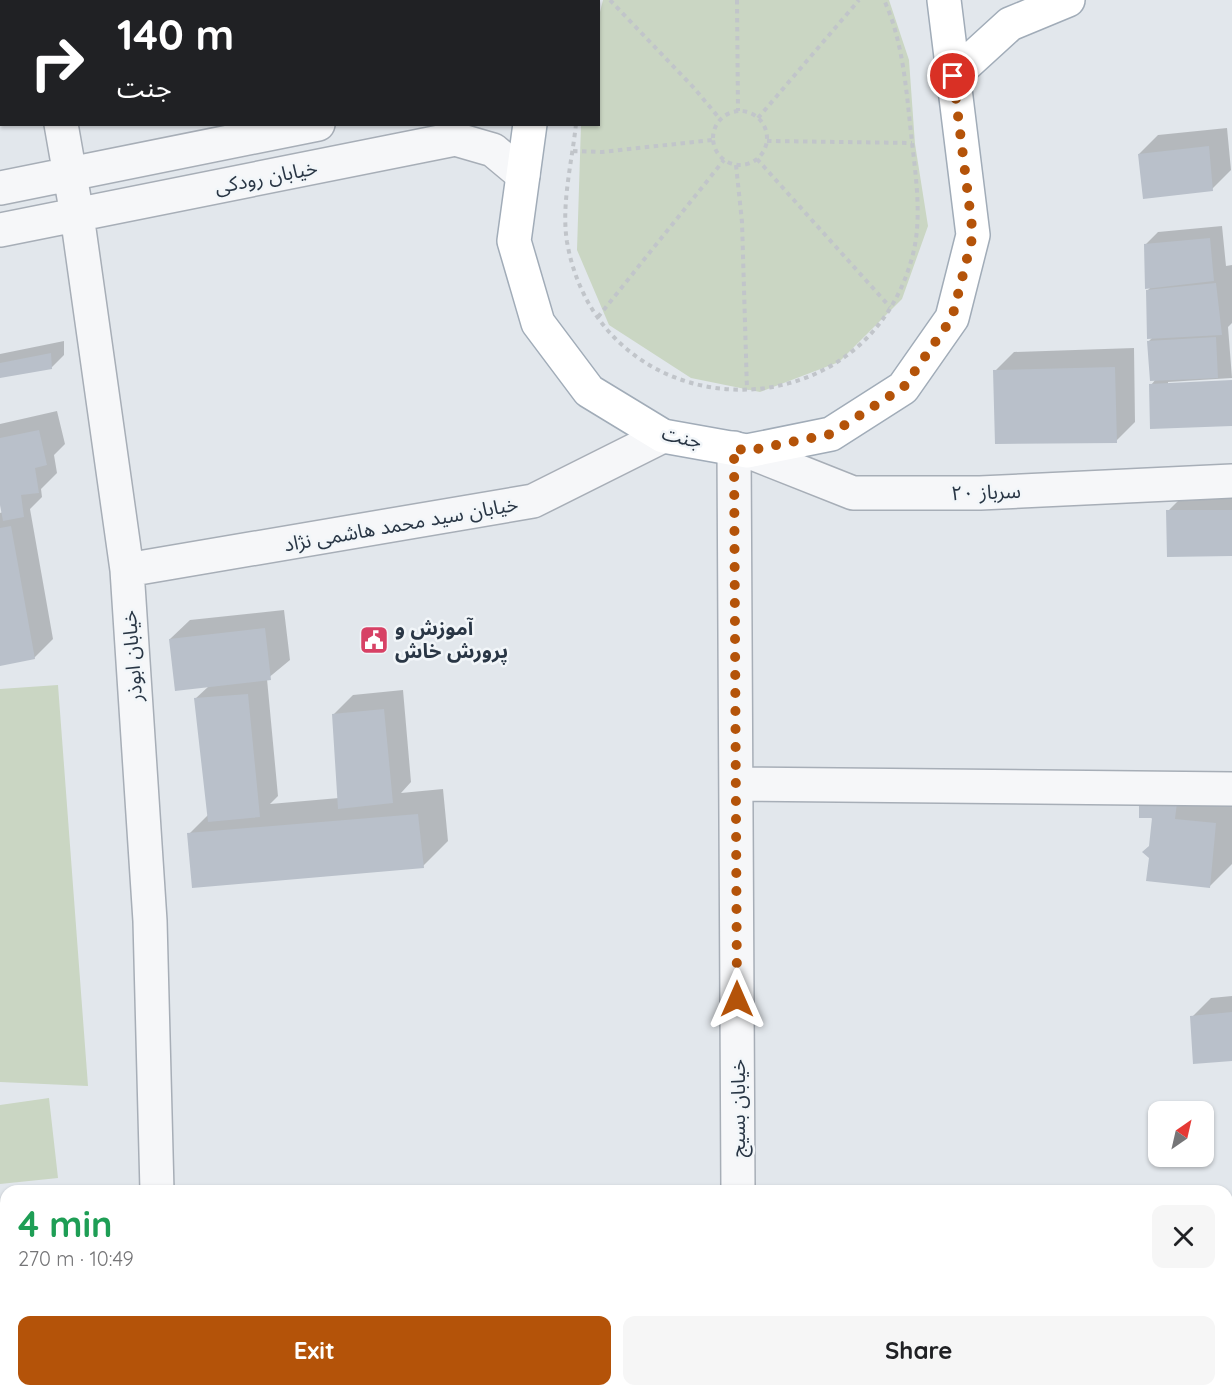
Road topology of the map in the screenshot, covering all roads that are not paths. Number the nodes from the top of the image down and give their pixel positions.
1 (944, 0) edge
2 (1068, 0) edge
3 (953, 76) junction
4 (61, 126) edge
5 (308, 126) edge
6 (530, 126) edge
7 (70, 175) junction
8 (523, 175) junction
9 (0, 188) edge
10 (77, 215) junction
11 (0, 230) edge
12 (663, 436) junction
13 (741, 450) junction
14 (1232, 481) edge
15 (127, 570) junction
16 (736, 784) junction
17 (1232, 789) edge
18 (157, 1185) edge
19 (738, 1185) edge

1 - 3 main road, جنت
2 - 3 main road
3 - 13 main road, جنت
4 - 7 street, خیابان ابوذر
5 - 7 street, خیابان رودکی
6 - 8 main road, جنت
7 - 9 street, خیابان رودکی
7 - 10 street, خیابان ابوذر
8 - 10 street, خیابان رودکی
8 - 12 main road, جنت
10 - 11 street, خیابان رودکی
10 - 15 street, خیابان ابوذر
12 - 13 main road, جنت
12 - 15 street, خیابان سید محمد هاشمی نژاد
13 - 14 street, سرباز ۲۰
13 - 16 street, خیابان بسیج
15 - 18 street, خیابان ابوذر
16 - 17 street
16 - 19 street, خیابان بسیج

